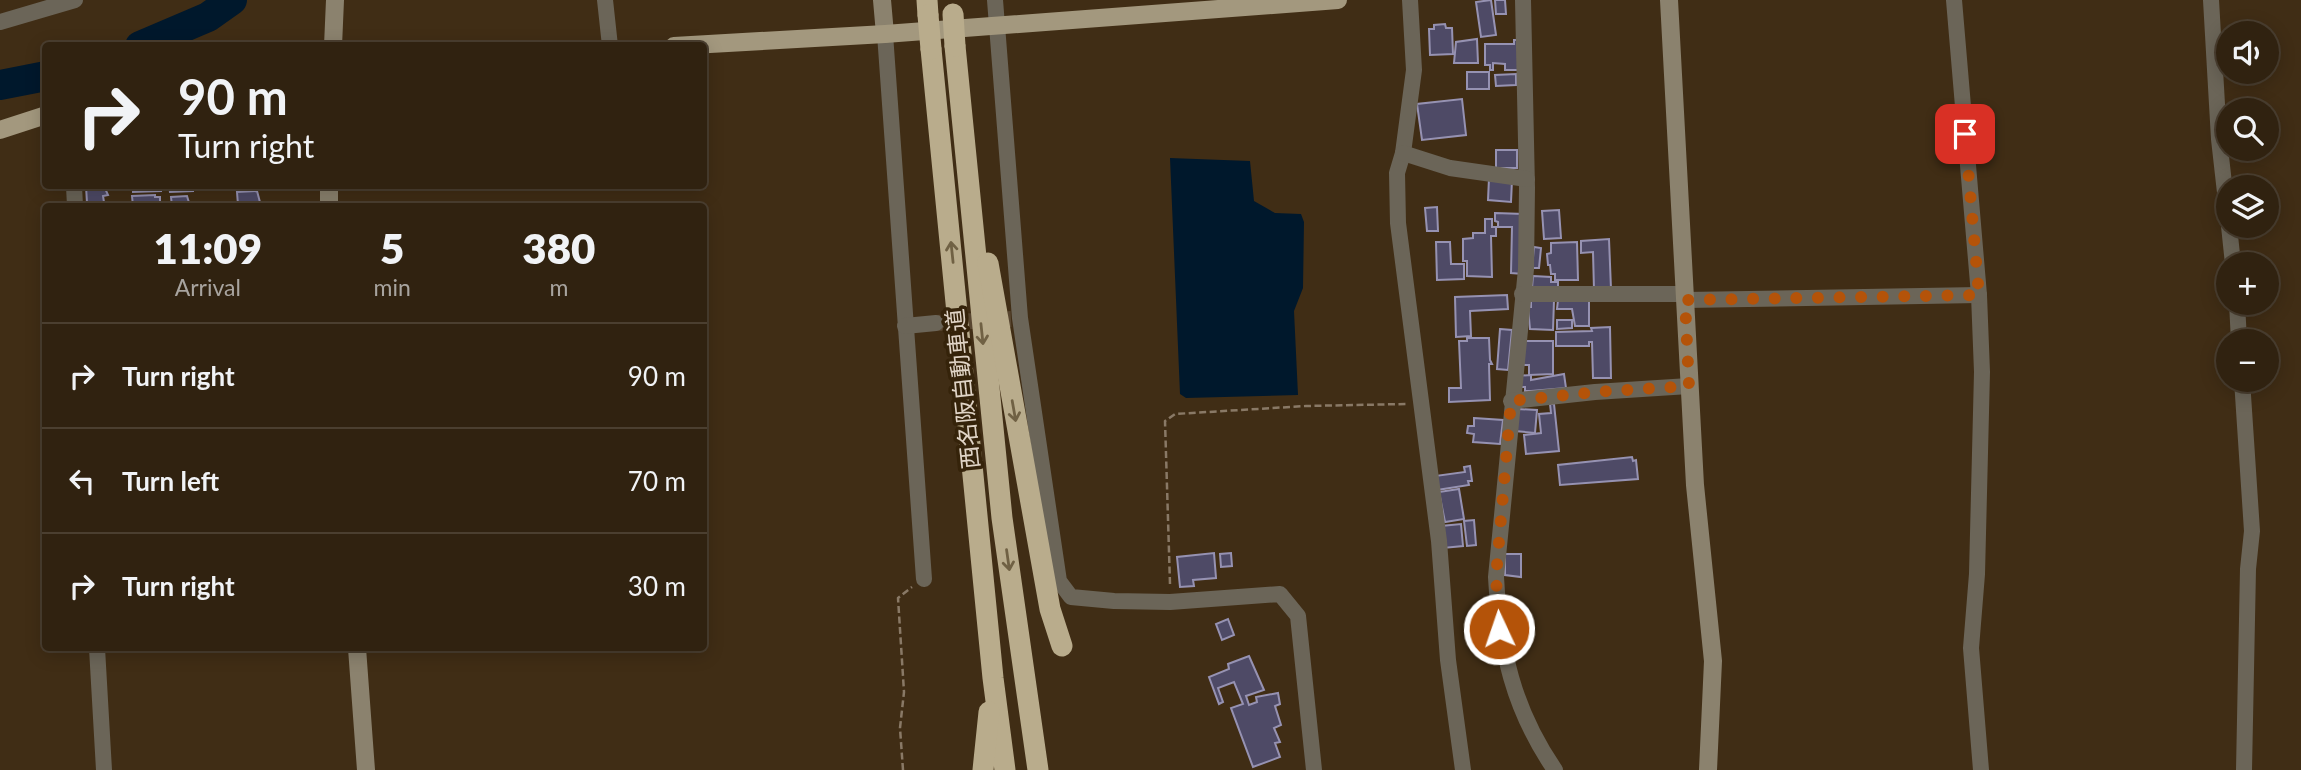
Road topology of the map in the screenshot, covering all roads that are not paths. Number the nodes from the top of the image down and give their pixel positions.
1 (335, 0) edge
2 (606, 0) edge
3 (882, 0) edge
4 (995, 0) edge
5 (1338, 0) edge
6 (1409, 0) edge
7 (1523, 0) edge
8 (1669, 0) edge
9 (1954, 0) edge
10 (2211, 0) edge
11 (64, 2) edge
12 (928, 7) edge
13 (952, 7) edge
14 (1159, 7) edge
15 (0, 22) edge
16 (998, 26) junction
17 (886, 34) junction
18 (332, 42) edge
19 (610, 42) edge
20 (707, 44) edge
21 (42, 116) edge
22 (0, 130) edge
23 (961, 130) junction
24 (1403, 153) junction
25 (2222, 175) edge
26 (1527, 179) junction
27 (1522, 294) junction
28 (1979, 295) junction
29 (1685, 297) junction
30 (936, 323) tunnel mouth
31 (905, 326) junction
32 (1689, 386) junction
33 (2243, 392) edge
34 (1511, 401) junction
35 (924, 579) road end
36 (1062, 646) dead end
37 (97, 651) edge
38 (357, 651) edge
39 (993, 678) junction
40 (104, 770) edge
41 (366, 770) edge
42 (983, 770) edge
43 (997, 770) edge
44 (1042, 770) edge
45 (1314, 770) edge
46 (1463, 770) edge
47 (1555, 770) edge
48 (1709, 770) edge
49 (1981, 770) edge
50 (2244, 770) edge

1 - 18 street
2 - 19 street
3 - 17 street
4 - 16 street
5 - 14 main road
6 - 24 street
7 - 26 street
8 - 29 street
9 - 28 street
10 - 25 street
11 - 15 street
39 -> 12 highway, 西名阪自動車道, bridge
13 - 23 highway, 西名阪自動車道, bridge
14 - 16 main road
16 - 17 main road
16 - 45 street
17 - 20 main road
17 - 31 street
21 - 22 main road
23 -> 36 highway
23 -> 44 highway, 西名阪自動車道
24 - 26 street
24 - 46 street
26 - 27 street
27 - 29 street
27 - 34 street
28 - 29 street
28 - 49 street
29 - 32 street
30 - 31 street
31 - 35 street
32 - 34 street
32 - 48 street
33 - 50 street
34 - 47 street
37 - 40 street
38 - 41 street
39 - 42 highway
39 - 43 highway

